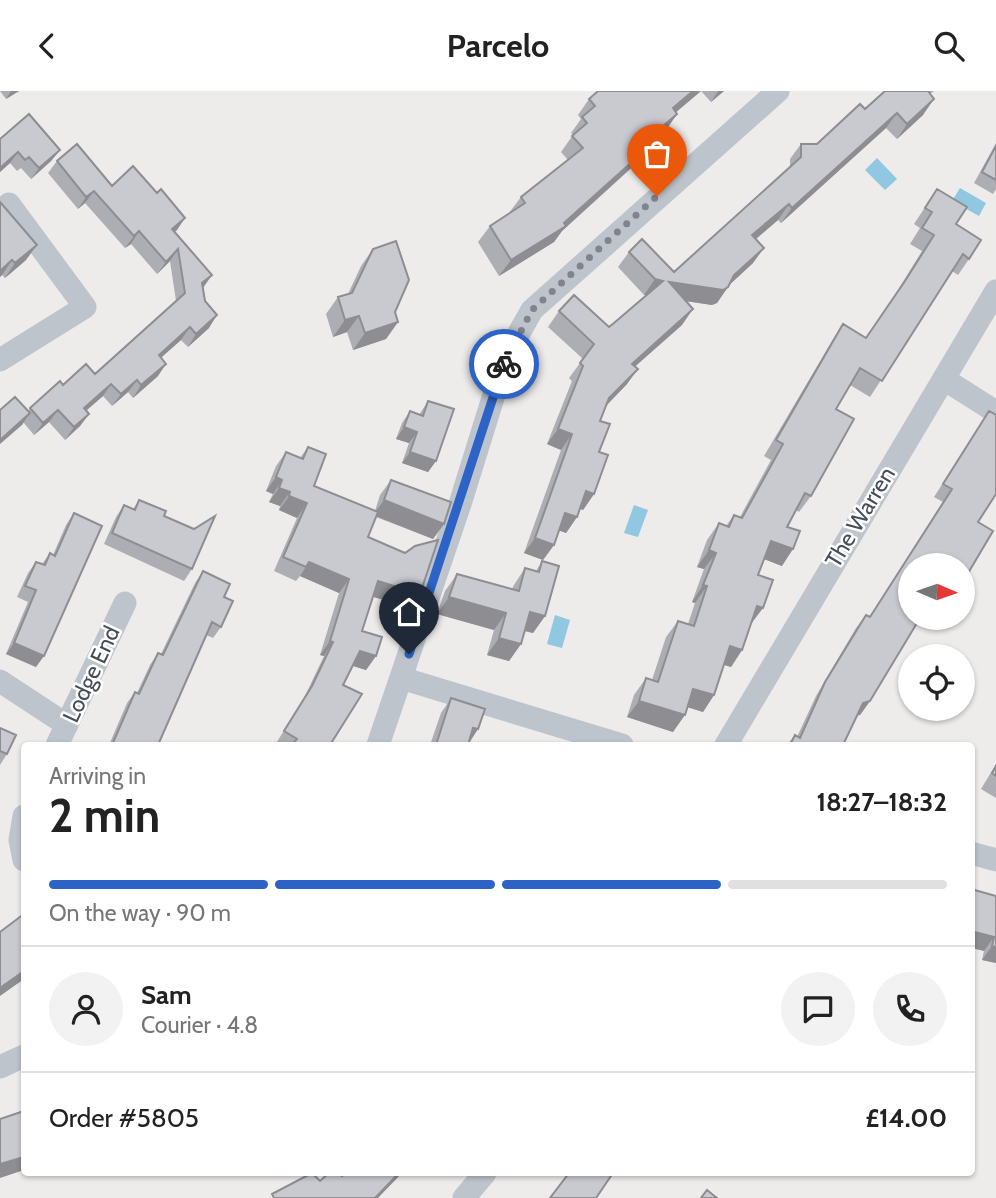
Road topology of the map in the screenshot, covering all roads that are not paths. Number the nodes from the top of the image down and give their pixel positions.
1 (779, 91) edge
2 (9, 204) dead end
3 (996, 291) edge
4 (0, 360) edge
5 (944, 379) junction
6 (996, 412) edge
7 (125, 603) dead end
8 (401, 678) junction
9 (0, 681) edge
10 (62, 735) edge
11 (379, 742) edge
12 (612, 742) edge
13 (728, 742) edge
14 (975, 854) edge
15 (996, 860) edge
16 (21, 1057) edge
17 (0, 1067) edge
18 (482, 1176) edge
19 (464, 1198) edge

1 - 8 street
2 - 4 street
3 - 5 street, The Warren
5 - 6 street
5 - 13 street, The Warren
7 - 10 street, Lodge End
8 - 11 street
8 - 12 street
9 - 10 street
14 - 15 street
16 - 17 street
18 - 19 street

